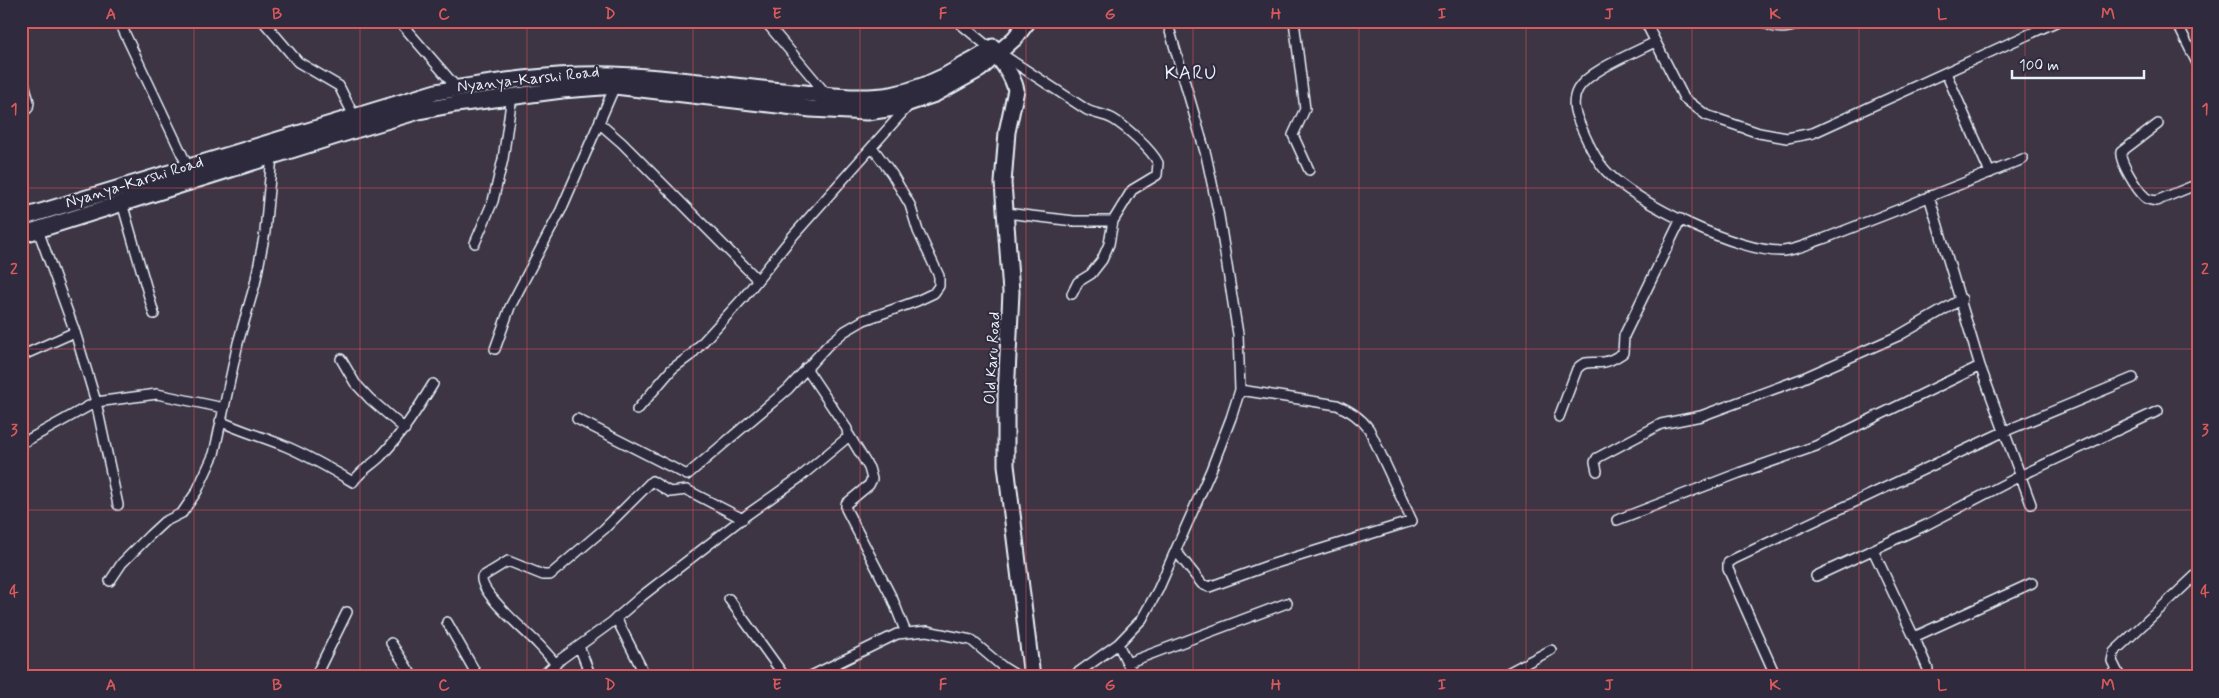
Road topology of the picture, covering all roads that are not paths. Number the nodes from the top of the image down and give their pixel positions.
1 (119, 21) edge
2 (263, 21) edge
3 (399, 21) edge
4 (765, 21) edge
5 (957, 21) edge
6 (1016, 21) edge
7 (1028, 21) edge
8 (1167, 21) edge
9 (1294, 21) edge
10 (1645, 21) edge
11 (1762, 21) edge
12 (1807, 21) edge
13 (2033, 21) edge
14 (2058, 21) edge
15 (2176, 21) edge
16 (2037, 31) junction
17 (1654, 42) junction
18 (996, 53) junction
19 (2198, 65) edge
20 (21, 71) edge
21 (1946, 73) junction
22 (615, 86) junction
23 (457, 88) junction
24 (512, 96) junction
25 (827, 96) junction
26 (912, 102) junction
27 (21, 114) edge
28 (355, 123) junction
29 (599, 123) junction
30 (2158, 124) dead end
31 (872, 147) junction
32 (272, 156) junction
33 (2023, 159) dead end
34 (188, 167) junction
35 (1309, 170) dead end
36 (1990, 173) junction
37 (2198, 184) edge
38 (1929, 196) junction
39 (122, 203) junction
40 (1006, 213) junction
41 (21, 218) edge
42 (1681, 220) junction
43 (1113, 221) junction
44 (38, 230) junction
45 (21, 235) edge
46 (475, 243) dead end
47 (756, 279) junction
48 (1072, 294) dead end
49 (1962, 299) junction
50 (154, 314) dead end
51 (75, 332) junction
52 (495, 349) dead end
53 (21, 356) edge
54 (341, 359) dead end
55 (1980, 366) junction
56 (806, 368) junction
57 (2132, 378) dead end
58 (433, 384) dead end
59 (1240, 390) junction
60 (96, 402) junction
61 (224, 408) junction
62 (637, 410) dead end
63 (2158, 412) dead end
64 (1559, 417) dead end
65 (577, 419) dead end
66 (220, 421) junction
67 (406, 428) junction
68 (2003, 432) junction
69 (849, 435) junction
70 (26, 441) dead end
71 (1598, 471) dead end
72 (2020, 476) junction
73 (2031, 504) dead end
74 (118, 505) dead end
75 (743, 519) junction
76 (1617, 520) dead end
77 (1873, 550) junction
78 (1176, 552) junction
79 (2198, 573) edge
80 (1816, 576) dead end
81 (110, 581) dead end
82 (2032, 583) dead end
83 (729, 599) dead end
84 (1286, 603) dead end
85 (347, 612) dead end
86 (616, 618) junction
87 (447, 622) dead end
88 (906, 632) junction
89 (1914, 636) junction
90 (392, 643) dead end
91 (1118, 644) junction
92 (579, 646) junction
93 (1551, 650) dead end
94 (1127, 663) junction
95 (556, 664) junction
96 (1928, 669) dead end
97 (2118, 674) edge
98 (315, 677) edge
99 (413, 677) edge
100 (478, 677) edge
101 (541, 677) edge
102 (591, 677) edge
103 (646, 677) edge
104 (785, 677) edge
105 (809, 677) edge
106 (1019, 677) edge
107 (1032, 677) edge
108 (1072, 677) edge
109 (1134, 677) edge
110 (1500, 677) edge
111 (1776, 677) edge
112 (2107, 677) edge

1 - 34 street
2 - 28 street
3 - 23 street
4 - 25 street
5 - 18 street
6 - 18 main road, Nyanya-Karshi Road
7 - 18 main road, Nyanya-Karshi Road
8 - 59 street
9 - 35 street
10 - 17 street
11 - 12 street
13 - 16 street
14 - 16 street
15 - 19 street
16 - 21 street
17 - 21 street
17 - 42 street
18 - 25 main road, Nyanya-Karshi Road
18 - 26 main road, Nyanya-Karshi Road
18 - 40 main road, Old Karu Road
18 - 43 street
20 - 27 street
21 - 36 street
22 - 24 main road, Nyanya-Karshi Road
22 - 26 main road, Nyanya-Karshi Road
22 - 29 street
23 - 25 main road, Nyanya-Karshi Road
23 - 28 main road, Nyanya-Karshi Road
24 - 28 main road, Nyanya-Karshi Road
24 - 46 street
26 - 31 street
28 - 32 main road, Nyanya-Karshi Road
28 - 34 main road, Nyanya-Karshi Road
29 - 47 street
29 - 52 street
30 - 37 street
31 - 47 street
31 - 56 street
32 - 39 main road, Nyanya-Karshi Road
32 - 61 street
33 - 36 street
34 - 41 main road, Nyanya-Karshi Road
36 - 38 street
38 - 42 street
38 - 49 street
39 - 44 main road, Nyanya-Karshi Road
39 - 50 street
40 - 43 street
40 - 107 main road, Old Karu Road
42 - 64 street
43 - 48 street
44 - 45 main road, Nyanya-Karshi Road
44 - 51 street
47 - 62 street
49 - 55 street
49 - 71 street
51 - 53 street
51 - 60 street
54 - 67 street
55 - 68 street
55 - 76 street
56 - 65 street
56 - 69 street
57 - 68 street
58 - 67 street
59 - 78 street
59 - 78 street
60 - 61 street
60 - 70 street
60 - 74 street
61 - 66 street
63 - 72 street
66 - 67 street
66 - 81 street
68 - 72 street
68 - 111 street
69 - 75 street
69 - 88 street
72 - 73 street
72 - 77 street
75 - 86 street
75 - 95 street
77 - 80 street
77 - 89 street
78 - 91 street
79 - 97 street
82 - 89 street
83 - 104 street
84 - 94 street
85 - 98 street
86 - 92 street
86 - 103 street
87 - 100 street
88 - 105 street
88 - 106 street
89 - 96 street
90 - 99 street
91 - 94 street
91 - 108 street
92 - 95 street
92 - 102 street
93 - 110 street
94 - 109 street
95 - 101 street
97 - 112 street

